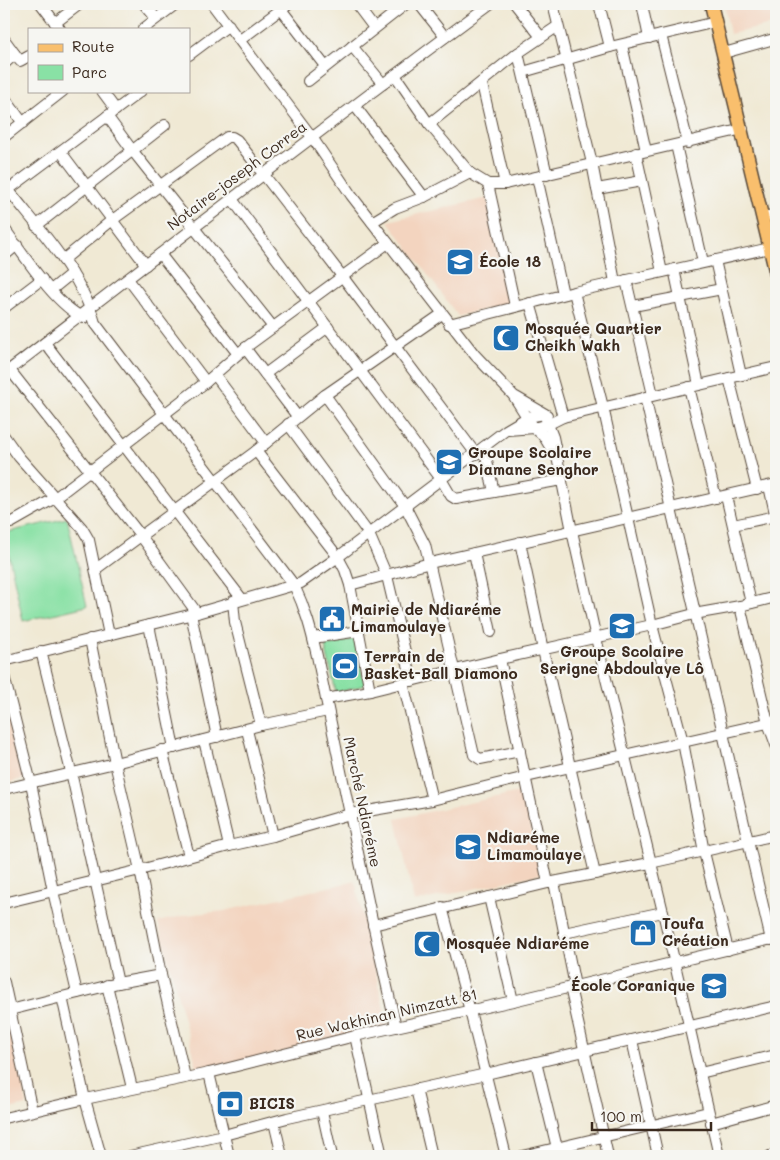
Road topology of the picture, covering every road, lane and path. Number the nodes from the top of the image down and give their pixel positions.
1 (41, 4) edge
2 (80, 4) edge
3 (144, 4) edge
4 (176, 4) edge
5 (212, 4) edge
6 (356, 4) edge
7 (406, 4) edge
8 (419, 4) edge
9 (490, 4) edge
10 (515, 4) edge
11 (553, 4) edge
12 (599, 4) edge
13 (642, 4) edge
14 (711, 4) edge
15 (282, 5) edge
16 (156, 18) junction
17 (716, 22) junction
18 (229, 25) junction
19 (58, 26) edge
20 (558, 26) junction
21 (144, 28) edge
22 (374, 28) junction
23 (661, 35) junction
24 (445, 37) junction
25 (541, 37) junction
26 (650, 38) junction
27 (4, 39) edge
28 (240, 40) junction
29 (776, 40) edge
30 (622, 44) junction
31 (352, 46) junction
32 (610, 47) junction
33 (518, 53) junction
34 (724, 53) junction
35 (15, 54) junction
36 (190, 54) edge
37 (28, 57) edge
38 (567, 60) junction
39 (4, 64) edge
40 (325, 66) junction
41 (523, 72) junction
42 (395, 75) junction
43 (308, 81) dead end
44 (383, 84) junction
45 (482, 84) junction
46 (62, 92) edge
47 (102, 92) edge
48 (140, 92) edge
49 (4, 97) edge
50 (355, 106) junction
51 (112, 113) junction
52 (23, 123) junction
53 (429, 124) junction
54 (165, 125) dead end
55 (743, 129) junction
56 (4, 137) edge
57 (312, 137) junction
58 (688, 143) junction
59 (676, 145) junction
60 (132, 150) junction
61 (61, 152) junction
62 (641, 152) junction
63 (592, 163) junction
64 (470, 173) junction
65 (264, 176) junction
66 (542, 176) junction
67 (642, 181) junction
68 (488, 184) junction
69 (505, 184) junction
70 (160, 186) junction
71 (6, 187) edge
72 (86, 187) junction
73 (597, 189) junction
74 (424, 197) junction
75 (232, 199) junction
76 (776, 214) edge
77 (763, 217) junction
78 (112, 221) junction
79 (372, 222) junction
80 (36, 226) junction
81 (193, 227) junction
82 (4, 228) edge
83 (388, 243) junction
84 (17, 245) junction
85 (770, 248) junction
86 (160, 254) junction
87 (4, 256) edge
88 (63, 260) junction
89 (715, 260) junction
90 (703, 262) junction
91 (146, 265) junction
92 (674, 268) junction
93 (662, 272) junction
94 (72, 273) junction
95 (776, 274) edge
96 (342, 276) junction
97 (42, 279) junction
98 (128, 279) junction
99 (626, 280) junction
100 (615, 282) junction
101 (722, 289) junction
102 (51, 290) junction
103 (574, 292) junction
104 (563, 294) junction
105 (680, 296) junction
106 (308, 300) junction
107 (530, 303) junction
108 (515, 306) junction
109 (633, 306) junction
110 (90, 307) junction
111 (4, 308) edge
112 (442, 314) junction
113 (79, 316) junction
114 (94, 322) junction
115 (449, 324) junction
116 (273, 327) junction
117 (328, 327) junction
118 (45, 343) junction
119 (395, 346) junction
120 (242, 351) junction
121 (776, 367) edge
122 (360, 371) junction
123 (7, 372) edge
124 (215, 374) junction
125 (266, 374) junction
126 (741, 375) junction
127 (729, 378) junction
128 (206, 382) junction
129 (694, 386) junction
130 (513, 395) junction
131 (325, 396) junction
132 (649, 396) junction
133 (603, 407) junction
134 (544, 414) junction
135 (164, 415) junction
136 (297, 416) junction
137 (528, 417) junction
138 (561, 418) junction
139 (288, 424) junction
140 (549, 424) junction
141 (534, 428) junction
142 (506, 430) junction
143 (4, 436) edge
144 (266, 443) junction
145 (124, 446) junction
146 (256, 451) junction
147 (480, 451) junction
148 (556, 456) junction
149 (90, 472) junction
150 (441, 479) junction
151 (562, 480) junction
152 (215, 481) junction
153 (772, 485) edge
154 (757, 488) junction
155 (494, 492) junction
156 (721, 497) junction
157 (55, 498) junction
158 (405, 506) junction
159 (672, 508) junction
160 (174, 512) junction
161 (776, 517) edge
162 (628, 518) junction
163 (4, 522) edge
164 (732, 525) junction
165 (572, 531) junction
166 (369, 534) junction
167 (141, 536) junction
168 (520, 542) junction
169 (474, 553) junction
170 (338, 557) junction
171 (430, 563) junction
172 (96, 569) junction
173 (387, 576) junction
174 (294, 585) junction
175 (350, 586) junction
176 (776, 597) edge
177 (238, 600) junction
178 (751, 603) junction
179 (740, 606) junction
180 (194, 613) junction
181 (694, 614) junction
182 (149, 625) junction
183 (652, 625) junction
184 (359, 631) junction
185 (491, 632) dead end
186 (109, 635) junction
187 (313, 638) junction
188 (596, 638) junction
189 (90, 639) junction
190 (542, 650) junction
191 (41, 651) junction
192 (500, 659) junction
193 (4, 661) edge
194 (455, 670) junction
195 (4, 676) edge
196 (408, 682) junction
197 (370, 691) junction
198 (326, 700) junction
199 (328, 711) junction
200 (772, 722) edge
201 (261, 725) junction
202 (247, 730) junction
203 (724, 733) junction
204 (217, 737) junction
205 (204, 740) junction
206 (683, 742) junction
207 (776, 745) edge
208 (174, 748) junction
209 (162, 750) junction
210 (520, 751) junction
211 (625, 755) junction
212 (115, 763) junction
213 (570, 768) junction
214 (71, 772) junction
215 (526, 777) junction
216 (31, 783) junction
217 (4, 789) edge
218 (432, 800) junction
219 (350, 814) junction
220 (776, 835) edge
221 (273, 836) junction
222 (747, 841) junction
223 (229, 846) junction
224 (704, 852) junction
225 (189, 856) junction
226 (650, 863) junction
227 (140, 870) junction
228 (595, 874) junction
229 (95, 881) junction
230 (551, 882) junction
231 (53, 891) junction
232 (490, 897) junction
233 (4, 903) edge
234 (442, 908) junction
235 (663, 912) junction
236 (373, 925) junction
237 (564, 933) junction
238 (773, 939) edge
239 (728, 950) junction
240 (674, 963) junction
241 (160, 975) junction
242 (4, 982) edge
243 (118, 982) junction
244 (107, 985) junction
245 (573, 986) junction
246 (77, 993) junction
247 (62, 997) junction
248 (513, 1001) junction
249 (776, 1006) edge
250 (10, 1010) junction
251 (470, 1011) junction
252 (396, 1027) junction
253 (690, 1028) junction
254 (355, 1036) junction
255 (632, 1040) junction
256 (585, 1050) junction
257 (776, 1055) edge
258 (536, 1062) junction
259 (209, 1073) junction
260 (700, 1073) junction
261 (486, 1074) junction
262 (185, 1077) junction
263 (132, 1088) junction
264 (416, 1089) junction
265 (84, 1098) junction
266 (369, 1100) junction
267 (776, 1105) edge
268 (32, 1110) junction
269 (322, 1111) junction
270 (708, 1112) junction
271 (4, 1118) edge
272 (274, 1122) junction
273 (711, 1123) junction
274 (651, 1126) junction
275 (224, 1135) junction
276 (604, 1136) junction
277 (557, 1148) junction
278 (172, 1152) edge
279 (776, 1154) edge
280 (101, 1156) edge
281 (130, 1156) edge
282 (228, 1156) edge
283 (282, 1156) edge
284 (332, 1156) edge
285 (382, 1156) edge
286 (432, 1156) edge
287 (506, 1156) edge
288 (522, 1156) edge
289 (608, 1156) edge
290 (658, 1156) edge
291 (719, 1156) edge
292 (770, 1156) edge

1 - 19 street
2 - 19 street
3 - 16 street
4 - 16 street
5 - 18 street
6 - 22 street
7 - 22 street
8 - 24 street
9 - 24 street, Notaire-joseph Correa
10 - 25 street
11 - 20 street
12 - 32 street
13 - 26 street
14 - 17 main road
15 - 28 street
15 - 40 street
16 - 21 street
17 - 23 street
17 - 34 main road
18 - 28 street
18 - 36 street
20 - 25 street
20 - 38 street
22 - 31 street
23 - 26 street
23 - 58 street
24 - 42 street, Notaire-joseph Correa
25 - 33 street
26 - 30 street
27 - 35 street
28 - 57 street
29 - 34 street
30 - 32 street
30 - 62 street
31 - 40 street
31 - 44 street
32 - 38 street
33 - 41 street
33 - 45 street
34 - 55 main road
35 - 37 street
35 - 39 street
38 - 41 street
38 - 63 street
40 - 43 street
41 - 66 street
42 - 44 street, Notaire-joseph Correa
42 - 53 street
44 - 50 street, Notaire-joseph Correa
45 - 53 street
45 - 69 street
46 - 52 street
47 - 51 street
48 - 51 street
49 - 52 street
50 - 57 street, Notaire-joseph Correa
50 - 74 street
51 - 60 street
51 - 61 street
52 - 56 street
53 - 64 street
54 - 60 street
55 - 58 street
55 - 77 main road
57 - 65 street, Notaire-joseph Correa
57 - 79 street
58 - 59 street
59 - 62 street
59 - 90 street
60 - 70 street
60 - 72 street
61 - 71 street
61 - 72 street
62 - 63 street
62 - 67 street
63 - 66 street
63 - 73 street
64 - 68 street
64 - 74 street
65 - 70 street
65 - 75 street, Notaire-joseph Correa
65 - 96 street
66 - 69 street
66 - 104 street
67 - 73 street
67 - 93 street
68 - 69 street
68 - 108 street
70 - 78 street
70 - 81 street
71 - 80 street
72 - 78 street
72 - 80 street
73 - 100 street
74 - 79 street
75 - 81 street, Notaire-joseph Correa
75 - 106 street
76 - 77 street
77 - 85 main road
78 - 88 street
78 - 91 street
79 - 83 street
80 - 88 street
81 - 86 street, Notaire-joseph Correa
81 - 116 street
82 - 84 street
83 - 96 street
83 - 112 street
84 - 87 street
84 - 97 street
85 - 89 street
85 - 95 main road
86 - 91 street, Notaire-joseph Correa
86 - 120 street
88 - 94 street
89 - 90 street
89 - 101 street
90 - 92 street
91 - 98 street, Notaire-joseph Correa
92 - 93 street
92 - 105 street
93 - 99 street
94 - 102 street
94 - 110 street
96 - 106 street
96 - 119 street
97 - 102 street
97 - 111 street
98 - 110 street, Notaire-joseph Correa
98 - 128 street
99 - 100 street
99 - 109 street
100 - 103 street
101 - 105 street
101 - 126 street
102 - 113 street
103 - 104 street
103 - 133 street
104 - 107 street
105 - 109 street
105 - 129 street
106 - 116 street
106 - 117 street
107 - 108 street
107 - 138 street
108 - 115 street
109 - 132 street
110 - 113 street, Notaire-joseph Correa
110 - 114 street
112 - 115 street
112 - 119 street
113 - 114 street
113 - 118 street, Notaire-joseph Correa
114 - 135 street, Marché Ndiaréme
115 - 130 street
116 - 120 street
117 - 122 street
117 - 125 street
118 - 123 street, Notaire-joseph Correa
118 - 145 street
119 - 122 street
119 - 147 street
120 - 124 street
120 - 125 street
121 - 126 street
122 - 131 street
122 - 150 street
123 - 149 street
124 - 128 street
124 - 144 street
125 - 136 street
126 - 127 street
127 - 129 street
127 - 154 street
128 - 135 street
129 - 132 street
129 - 156 street
130 - 134 street
130 - 137 street
131 - 136 street
131 - 158 street
132 - 133 street
132 - 159 street
133 - 138 street
133 - 162 street
134 - 137 street
134 - 138 street
134 - 140 street
135 - 145 street
135 - 152 street, Marché Ndiaréme
136 - 139 street
137 - 141 street
137 - 142 street
138 - 140 street
139 - 144 street
139 - 166 street
140 - 141 street
140 - 148 street
141 - 142 street
141 - 148 street
142 - 147 street
143 - 157 street
144 - 146 street
145 - 149 street
145 - 160 street
146 - 152 street
146 - 170 street
147 - 150 street
147 - 155 street
148 - 151 street
149 - 157 street
149 - 167 street
150 - 155 street
150 - 158 street
151 - 155 street
151 - 165 street
152 - 160 street
152 - 174 street, Marché Ndiaréme
153 - 154 street
153 - 161 street
154 - 156 street
156 - 159 street
156 - 164 street
157 - 163 street
157 - 172 street
158 - 166 street
158 - 171 street
159 - 162 street
159 - 181 street
160 - 167 street
160 - 177 street
161 - 164 street
162 - 165 street
162 - 183 street
164 - 178 street
165 - 168 street
165 - 188 street
166 - 170 street
166 - 173 street
167 - 172 street
167 - 180 street
168 - 169 street
168 - 190 street
169 - 171 street
169 - 185 street
170 - 174 street
170 - 175 street
171 - 173 street
171 - 194 street
172 - 186 street
173 - 175 street
173 - 196 street
174 - 177 street
174 - 187 street, Marché Ndiaréme
175 - 184 street
176 - 178 street
177 - 180 street
177 - 201 street
178 - 179 street
179 - 181 street
179 - 200 street
180 - 182 street
180 - 204 street
181 - 183 street
181 - 203 street
182 - 186 street
182 - 208 street
183 - 188 street
183 - 206 street
184 - 187 street
184 - 197 street
186 - 189 street
187 - 198 street, Marché Ndiaréme
188 - 190 street
188 - 211 street
189 - 191 street
189 - 212 street
190 - 192 street
190 - 213 street
191 - 193 street
191 - 214 street
192 - 194 street
192 - 210 street
194 - 196 street
194 - 210 street
195 - 216 street
196 - 197 street
196 - 218 street
197 - 198 street
198 - 199 street, Marché Ndiaréme
199 - 201 street
199 - 219 street, Marché Ndiaréme
200 - 203 street
200 - 207 street
201 - 202 street
202 - 204 street
202 - 221 street
203 - 206 street
203 - 222 street
204 - 205 street
205 - 208 street
205 - 223 street
206 - 211 street
206 - 224 street
208 - 209 street
209 - 212 street
209 - 225 street
210 - 215 street
211 - 213 street
211 - 226 street
212 - 214 street
212 - 227 street
213 - 215 street
213 - 228 street
214 - 216 street
214 - 229 street
215 - 218 street
215 - 230 street
216 - 217 street
216 - 231 street
218 - 219 street
219 - 221 street
219 - 236 street, Marché Ndiaréme
220 - 222 street
221 - 223 street
222 - 224 street
222 - 238 street
223 - 225 street
224 - 226 street
224 - 239 street
225 - 227 street
226 - 228 street
226 - 235 street
227 - 229 street
227 - 241 street
228 - 230 street
229 - 231 street
229 - 243 street
230 - 232 street
230 - 237 street
231 - 233 street
231 - 246 street
232 - 234 street
232 - 248 street
234 - 236 street
234 - 251 street
235 - 237 street
235 - 240 street
236 - 252 street, Marché Ndiaréme
237 - 245 street
238 - 239 street, Rue Wakhinan Nimzatt 81
239 - 240 street, Rue Wakhinan Nimzatt 81
240 - 245 street, Rue Wakhinan Nimzatt 81
240 - 253 street
241 - 243 street
241 - 262 street
242 - 250 street
243 - 244 street
244 - 246 street
244 - 263 street
245 - 248 street, Rue Wakhinan Nimzatt 81
245 - 256 street
246 - 247 street
247 - 250 street
247 - 265 street
248 - 251 street, Rue Wakhinan Nimzatt 81
249 - 253 street
250 - 268 street
251 - 252 street, Rue Wakhinan Nimzatt 81
251 - 261 street
252 - 254 street, Rue Wakhinan Nimzatt 81
253 - 255 street
253 - 260 street
254 - 259 street, Rue Wakhinan Nimzatt 81
254 - 266 street
255 - 256 street
255 - 274 street
256 - 258 street
256 - 276 street
257 - 260 street
258 - 261 street
258 - 277 street
259 - 262 street, Rue Wakhinan Nimzatt 81
259 - 275 street
260 - 270 street
261 - 264 street
261 - 287 street
262 - 263 street, Rue Wakhinan Nimzatt 81
263 - 265 street, Rue Wakhinan Nimzatt 81
264 - 266 street
264 - 286 street
265 - 268 street, Rue Wakhinan Nimzatt 81
265 - 280 street
266 - 269 street
266 - 285 street
267 - 273 street
268 - 271 street, Rue Wakhinan Nimzatt 81
269 - 272 street
269 - 284 street
270 - 273 street
270 - 274 street
272 - 275 street
272 - 283 street
273 - 291 street
274 - 276 street
274 - 290 street
275 - 278 street
275 - 282 street
276 - 277 street
276 - 289 street
277 - 288 street
278 - 281 street
279 - 292 street

